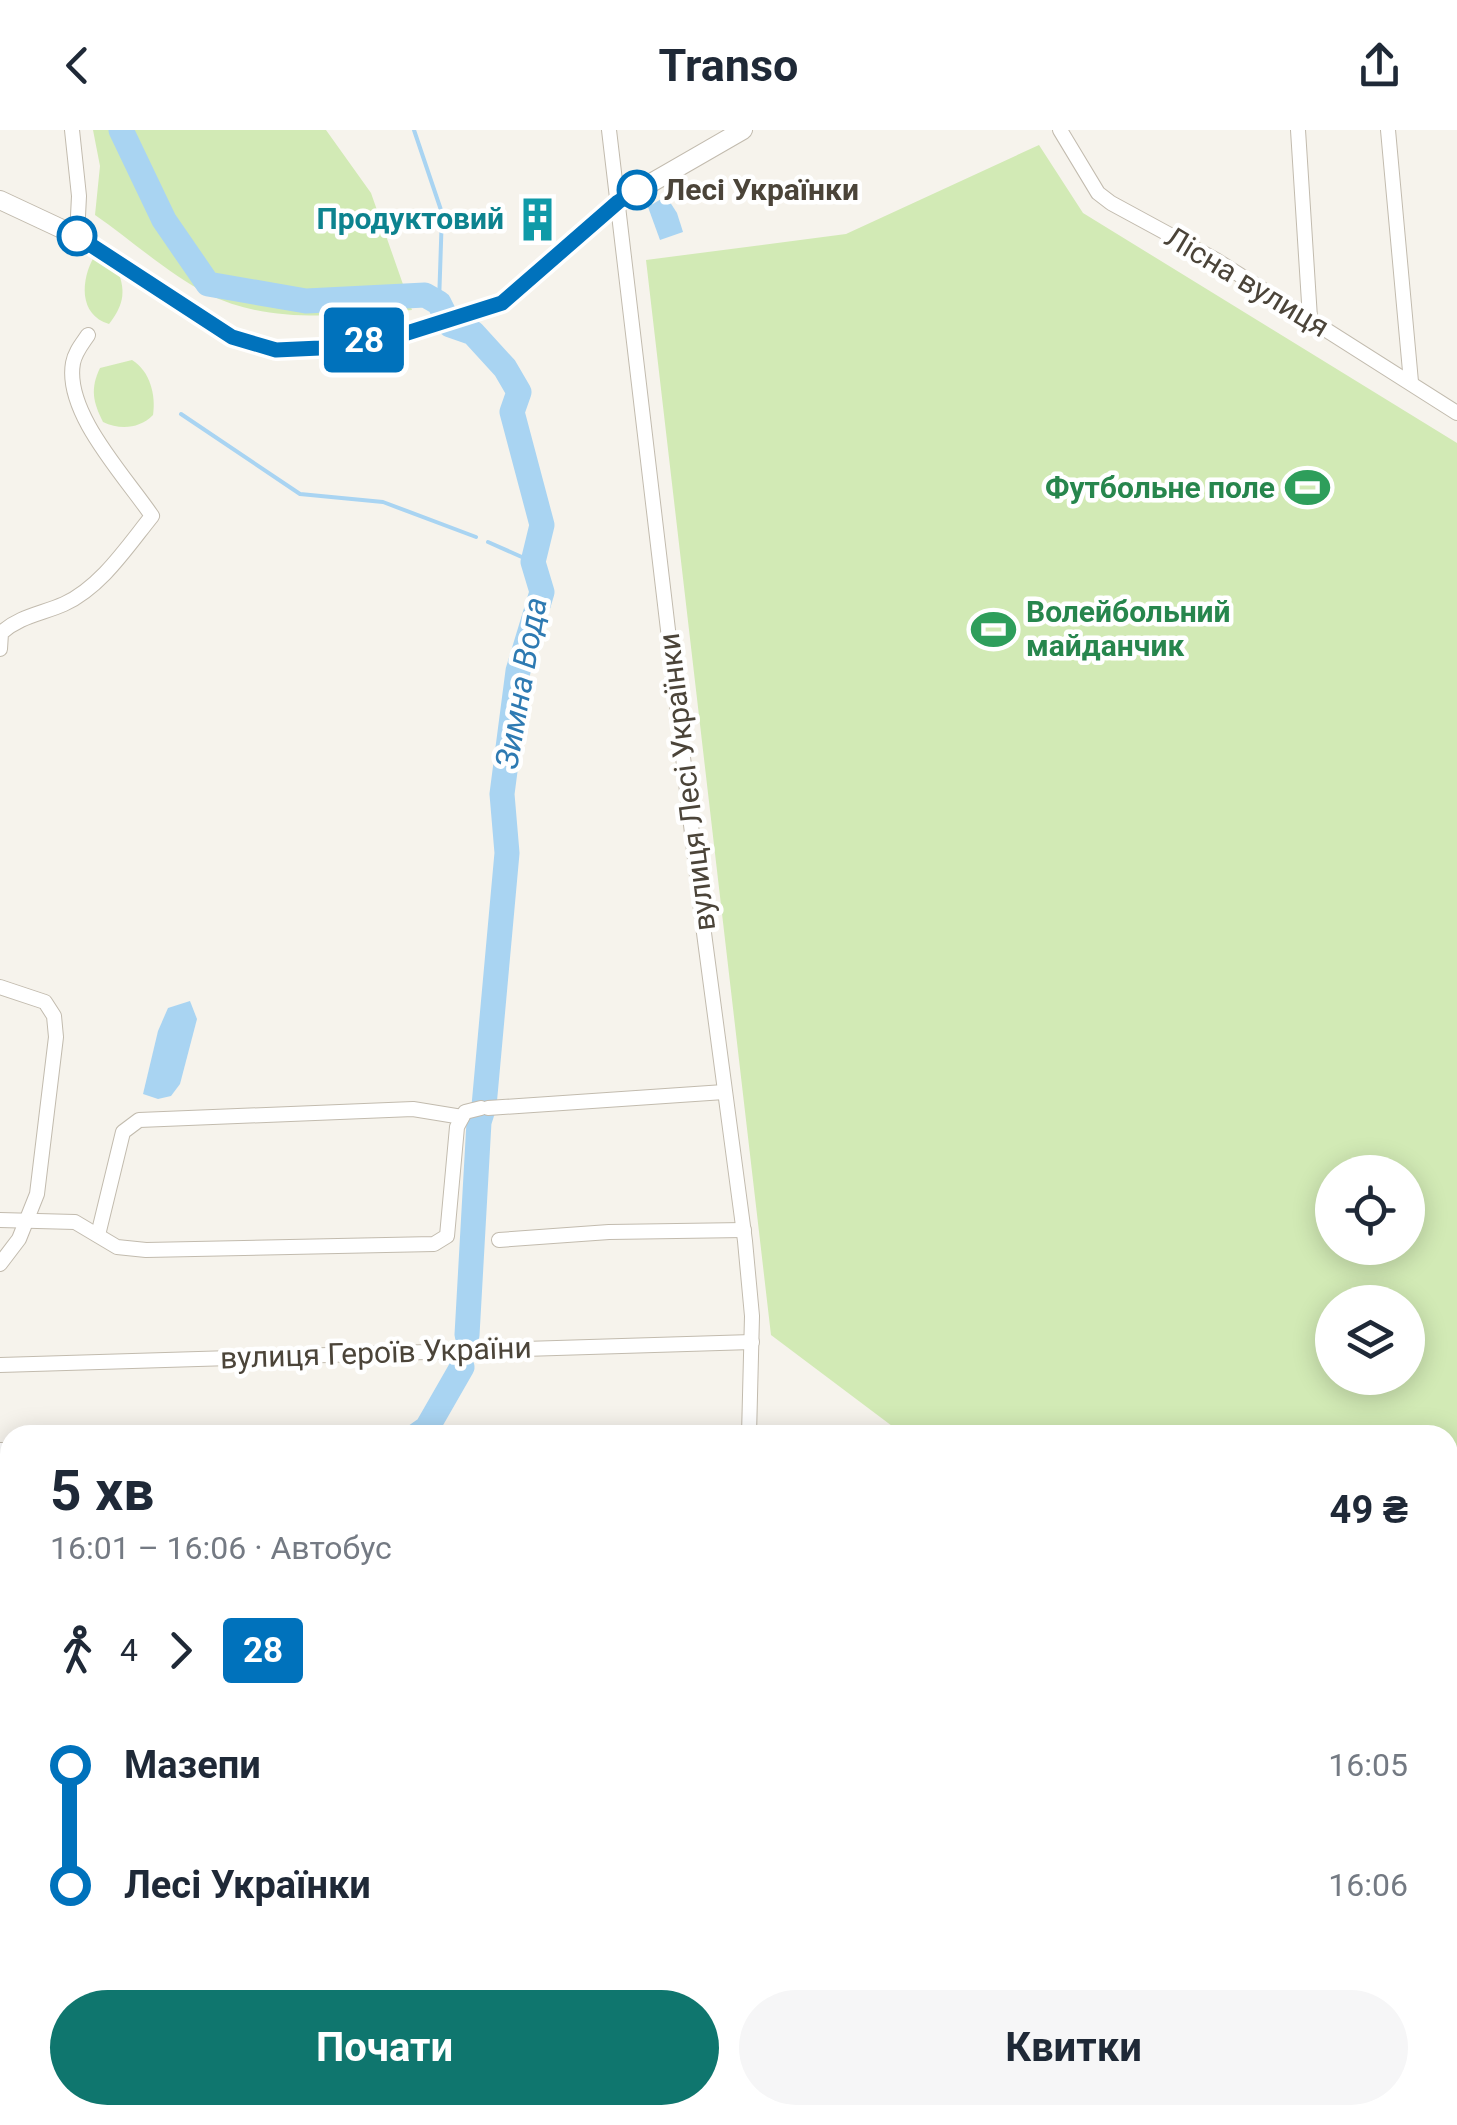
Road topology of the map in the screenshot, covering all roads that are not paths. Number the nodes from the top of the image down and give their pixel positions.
1 (72, 130) edge
2 (609, 130) edge
3 (743, 130) edge
4 (1060, 130) edge
5 (1298, 130) edge
6 (1388, 130) edge
7 (0, 200) edge
8 (618, 202) junction
9 (77, 236) junction
10 (1310, 318) junction
11 (88, 336) dead end
12 (1411, 382) junction
13 (1457, 413) edge
14 (0, 649) edge
15 (0, 987) edge
16 (724, 1092) junction
17 (462, 1118) junction
18 (0, 1220) edge
19 (28, 1220) junction
20 (744, 1230) junction
21 (98, 1235) junction
22 (499, 1240) dead end
23 (0, 1264) edge
24 (752, 1342) junction
25 (0, 1365) edge
26 (749, 1425) edge

1 - 9 street
2 - 8 street, вулиця Лесі Українки
3 - 8 street
4 - 10 street, Лісна вулиця
5 - 10 street
6 - 12 street
7 - 9 street
8 - 9 street
8 - 16 street, вулиця Лесі Українки
10 - 12 street, Лісна вулиця
11 - 14 street
12 - 13 street, Лісна вулиця
15 - 19 street
16 - 17 street
16 - 20 street, вулиця Лесі Українки
17 - 21 street
17 - 21 street
18 - 19 street
19 - 21 street
19 - 23 street
20 - 22 street
20 - 24 street, вулиця Лесі Українки
24 - 25 street, вулиця Героїв України
24 - 26 street, вулиця Лесі Українки

